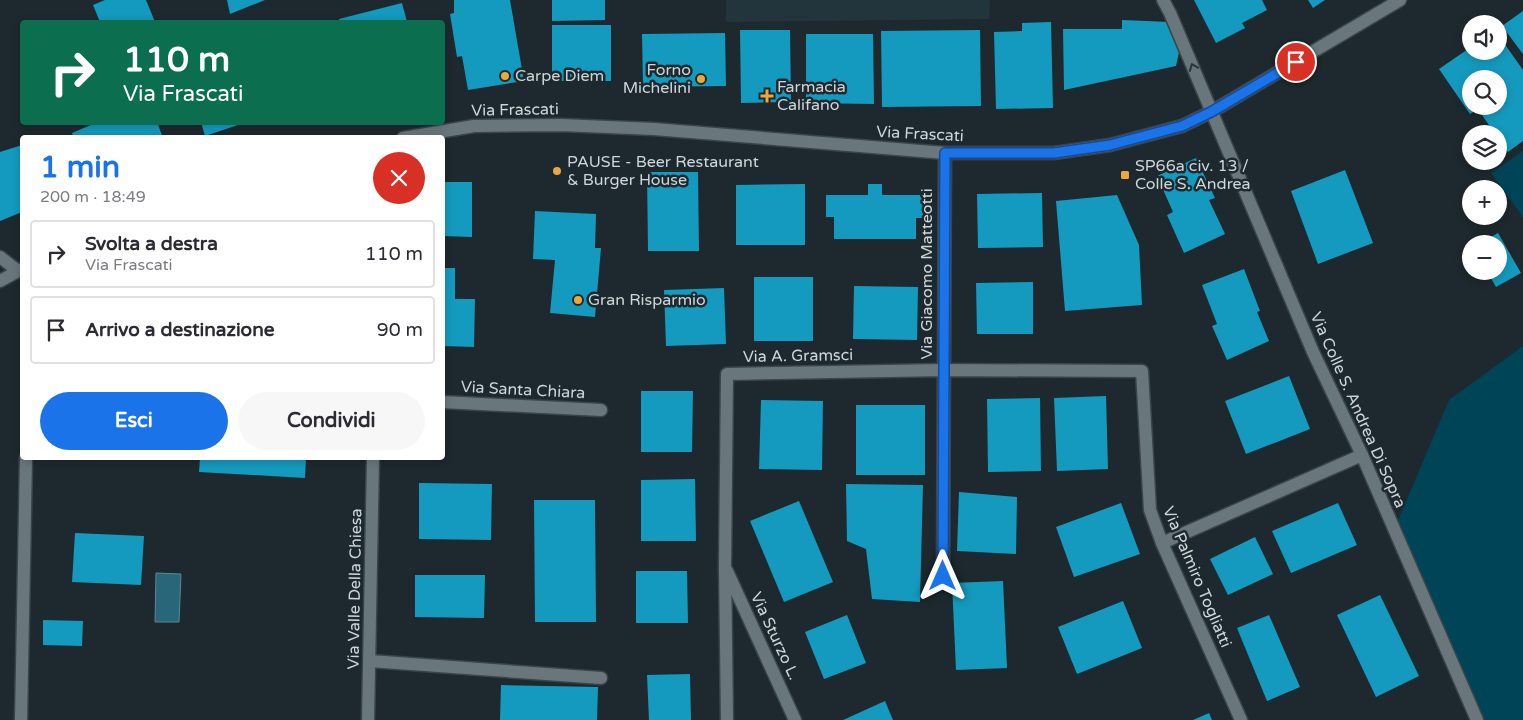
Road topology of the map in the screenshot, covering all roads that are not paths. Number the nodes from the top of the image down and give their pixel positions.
1 (1163, 0) edge
2 (1400, 0) edge
3 (1211, 112) junction
4 (421, 135) edge
5 (945, 153) junction
6 (0, 257) edge
7 (20, 272) edge
8 (20, 273) edge
9 (0, 281) edge
10 (943, 370) junction
11 (445, 402) edge
12 (601, 410) dead end
13 (1362, 455) junction
14 (26, 460) edge
15 (372, 460) edge
16 (1162, 543) junction
17 (725, 566) junction
18 (943, 576) dead end
19 (370, 661) junction
20 (601, 678) dead end
21 (21, 720) edge
22 (368, 720) edge
23 (727, 720) edge
24 (796, 720) edge
25 (1241, 720) edge
26 (1477, 720) edge

3 -> 1 street, Via Colle S. Andrea Di Sopra
2 - 3 street, Via Frascati
3 - 5 street, Via Frascati
3 - 13 street, Via Colle S. Andrea Di Sopra
4 - 5 street, Via Frascati
5 - 10 street, Via Giacomo Matteotti
6 - 7 street
8 - 9 street
10 - 16 street, Via Palmiro Togliatti
10 - 17 street, Via A. Gramsci
10 - 18 street, Via Giacomo Matteotti
11 - 12 street, Via Santa Chiara
13 - 16 street
13 - 26 street, Via Colle S. Andrea Di Sopra
14 - 21 street
15 - 19 street, Via Valle Della Chiesa
16 - 25 street, Via Palmiro Togliatti
17 - 23 street
17 - 24 street, Via Sturzo L.
19 - 20 street
19 - 22 street, Via Valle Della Chiesa

